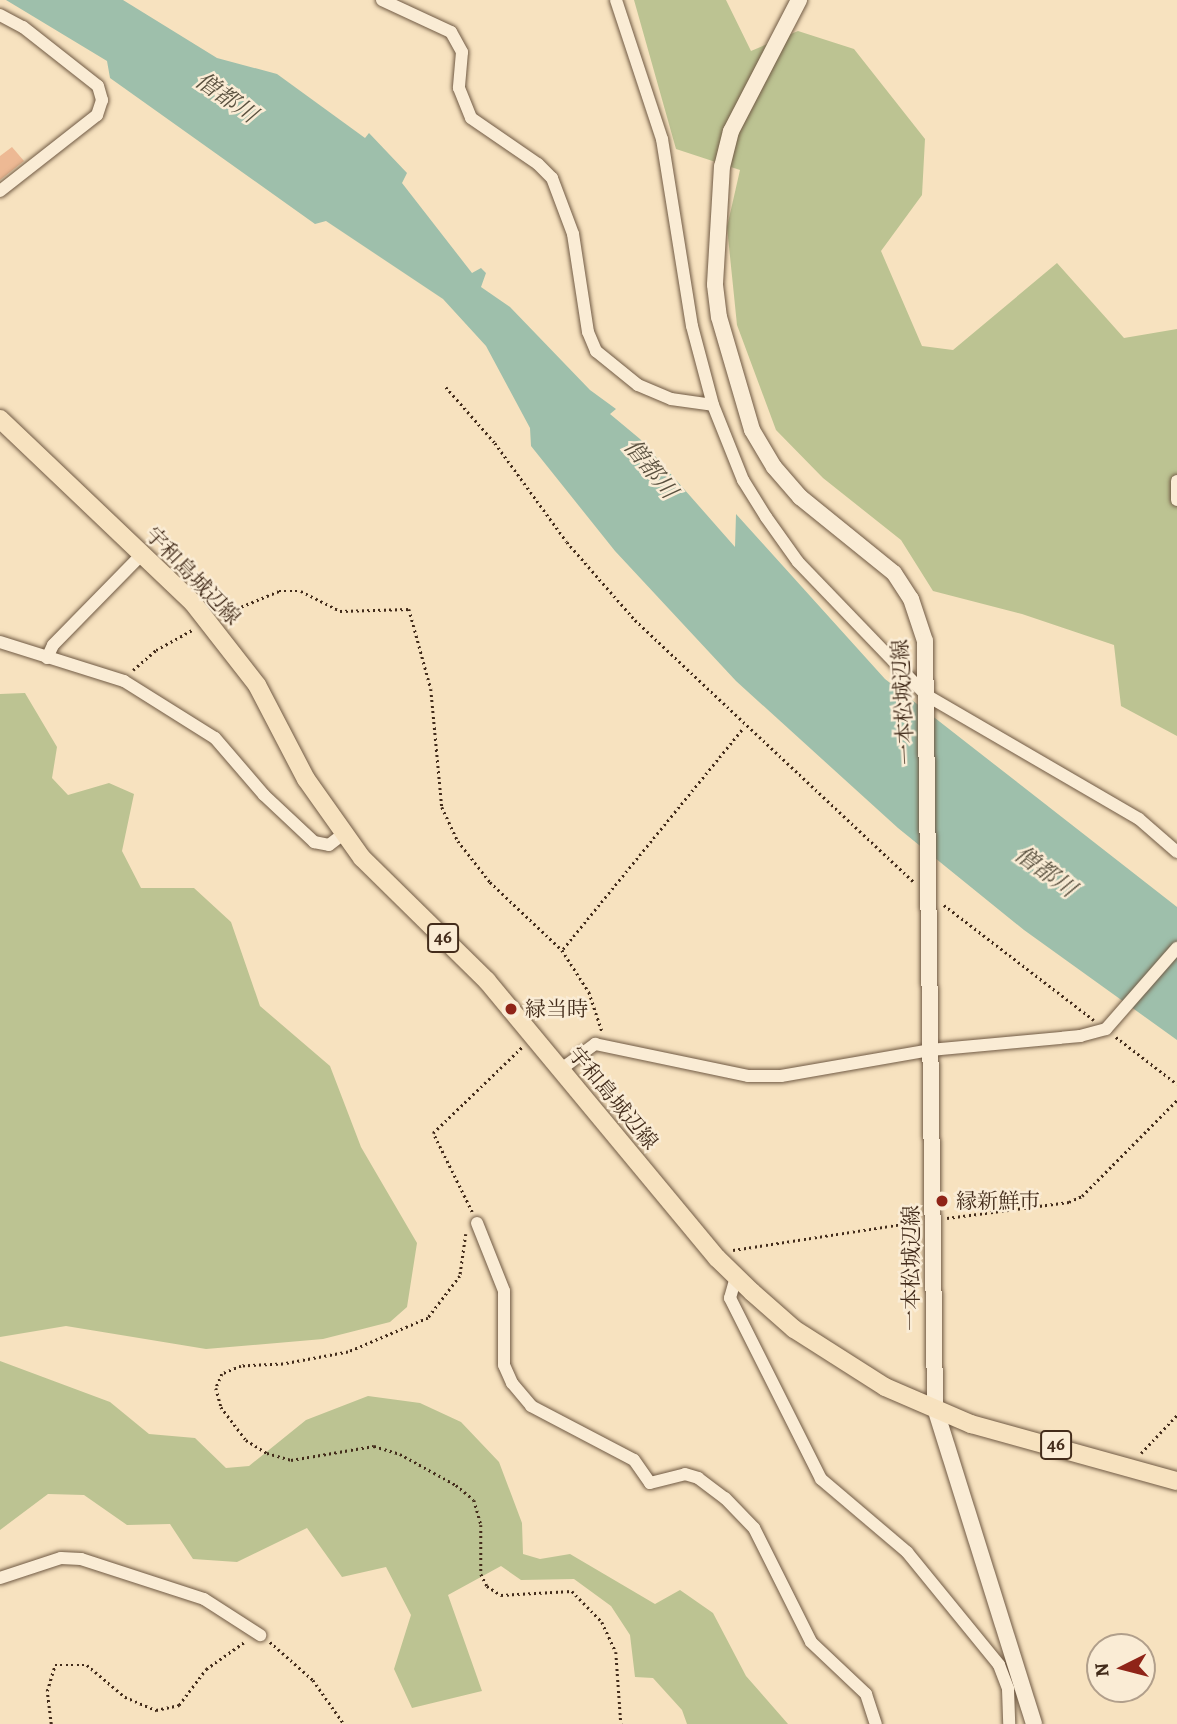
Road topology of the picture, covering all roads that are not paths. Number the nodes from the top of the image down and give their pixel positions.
1 (382, 0) edge
2 (616, 0) edge
3 (799, 0) edge
4 (0, 15) edge
5 (0, 191) edge
6 (713, 405) junction
7 (0, 419) edge
8 (1177, 481) edge
9 (1177, 500) edge
10 (141, 555) junction
11 (0, 642) edge
12 (47, 658) junction
13 (926, 695) junction
14 (344, 834) junction
15 (1177, 852) edge
16 (1177, 948) edge
17 (930, 1050) junction
18 (560, 1070) junction
19 (477, 1223) road end
20 (736, 1277) junction
21 (935, 1408) junction
22 (1177, 1480) edge
23 (0, 1578) edge
24 (260, 1635) road end
25 (876, 1724) edge
26 (1009, 1724) edge
27 (1034, 1724) edge

1 - 6 street
2 - 6 street
3 - 13 main road, 一本松城辺線
4 - 5 street
6 - 13 street
7 - 10 main road, 宇和島城辺線 / 46
8 - 9 street
10 - 12 street
10 - 14 main road, 宇和島城辺線 / 46
11 - 12 street
12 - 14 street
13 - 15 street
13 - 17 main road, 一本松城辺線
14 - 18 main road, 宇和島城辺線 / 46
16 - 17 street
17 - 18 street
17 - 21 main road, 一本松城辺線
18 - 20 main road, 宇和島城辺線 / 46
19 - 25 street
20 - 21 main road, 宇和島城辺線 / 46
20 - 26 street
21 - 22 main road, 宇和島城辺線 / 46
21 - 27 main road, 一本松城辺線
23 - 24 street

